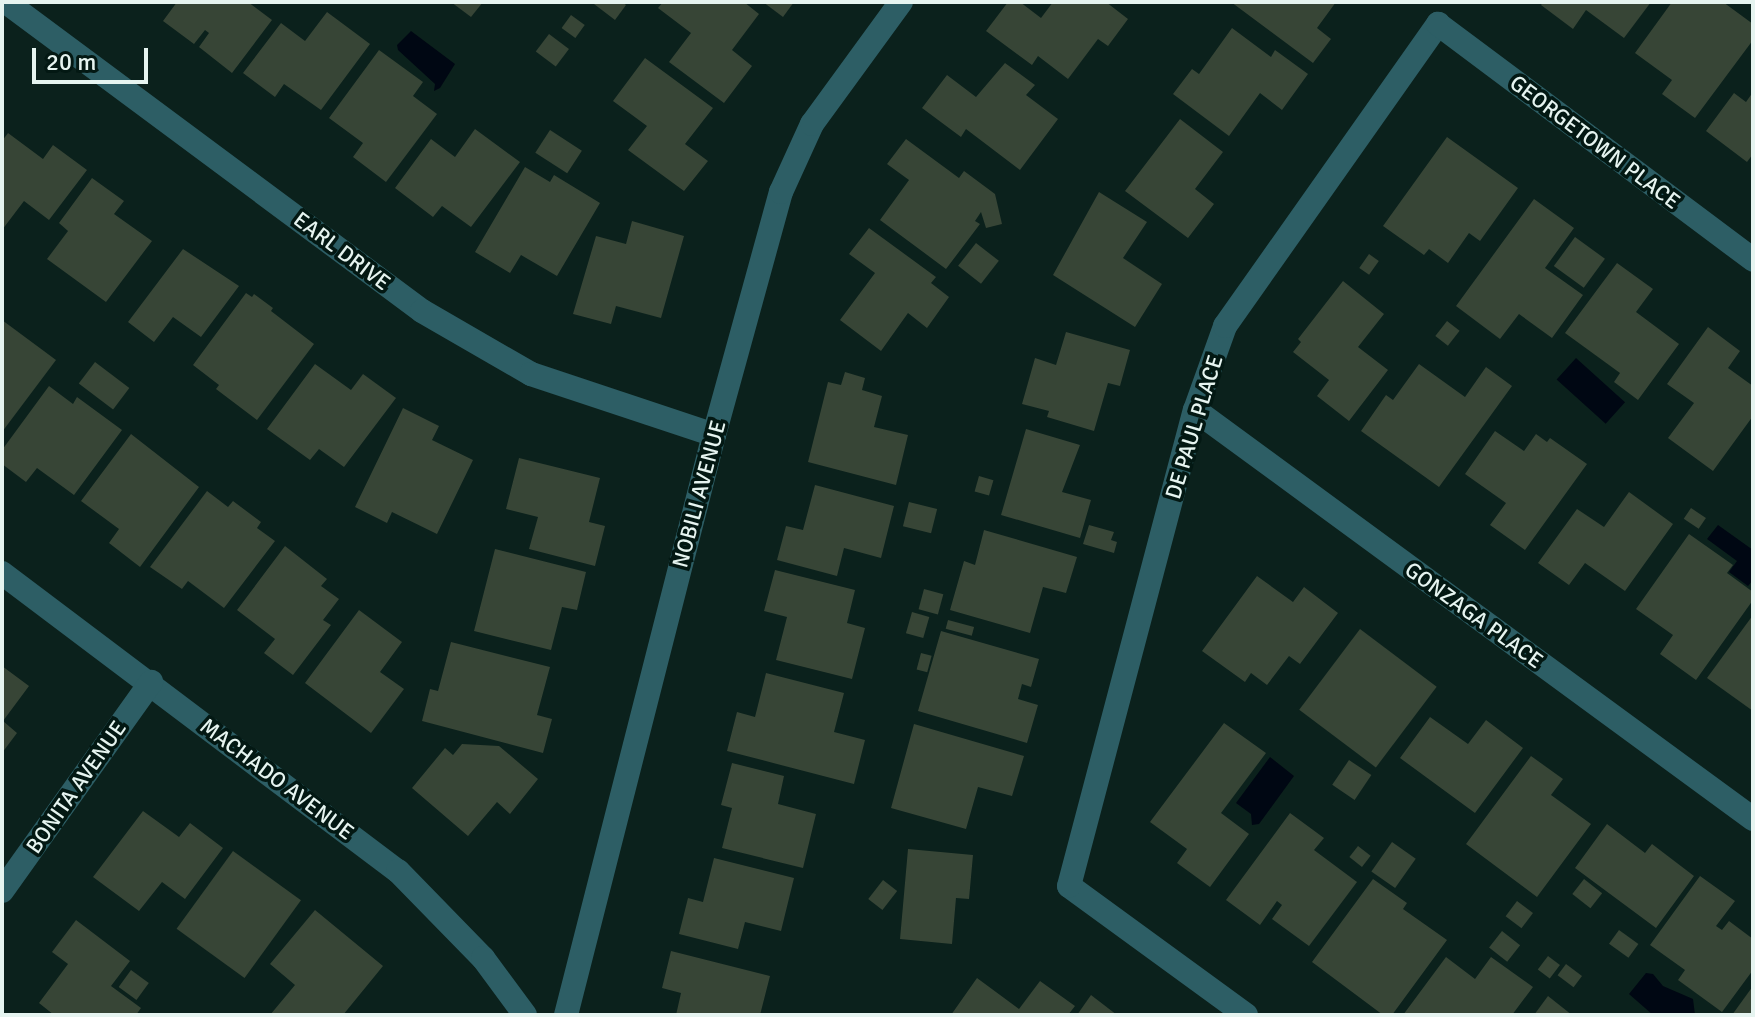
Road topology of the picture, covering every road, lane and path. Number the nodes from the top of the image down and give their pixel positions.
1 (6, 2) edge
2 (901, 2) edge
3 (1438, 24) joint
4 (1753, 260) edge
5 (1195, 410) junction
6 (714, 435) junction
7 (2, 573) edge
8 (151, 682) junction
9 (1753, 819) edge
10 (2, 891) edge
11 (525, 1015) edge
12 (566, 1015) edge
13 (1246, 1015) edge

1 - 6 street, EARL DRIVE
2 - 6 street, NOBILI AVENUE
3 - 4 street, GEORGETOWN PLACE
3 - 5 street, DE PAUL PLACE
5 - 9 street, GONZAGA PLACE
5 - 13 street, DE PAUL PLACE
6 - 12 street, NOBILI AVENUE
7 - 8 street, MACHADO AVENUE
8 - 10 street, BONITA AVENUE
8 - 11 street, MACHADO AVENUE

